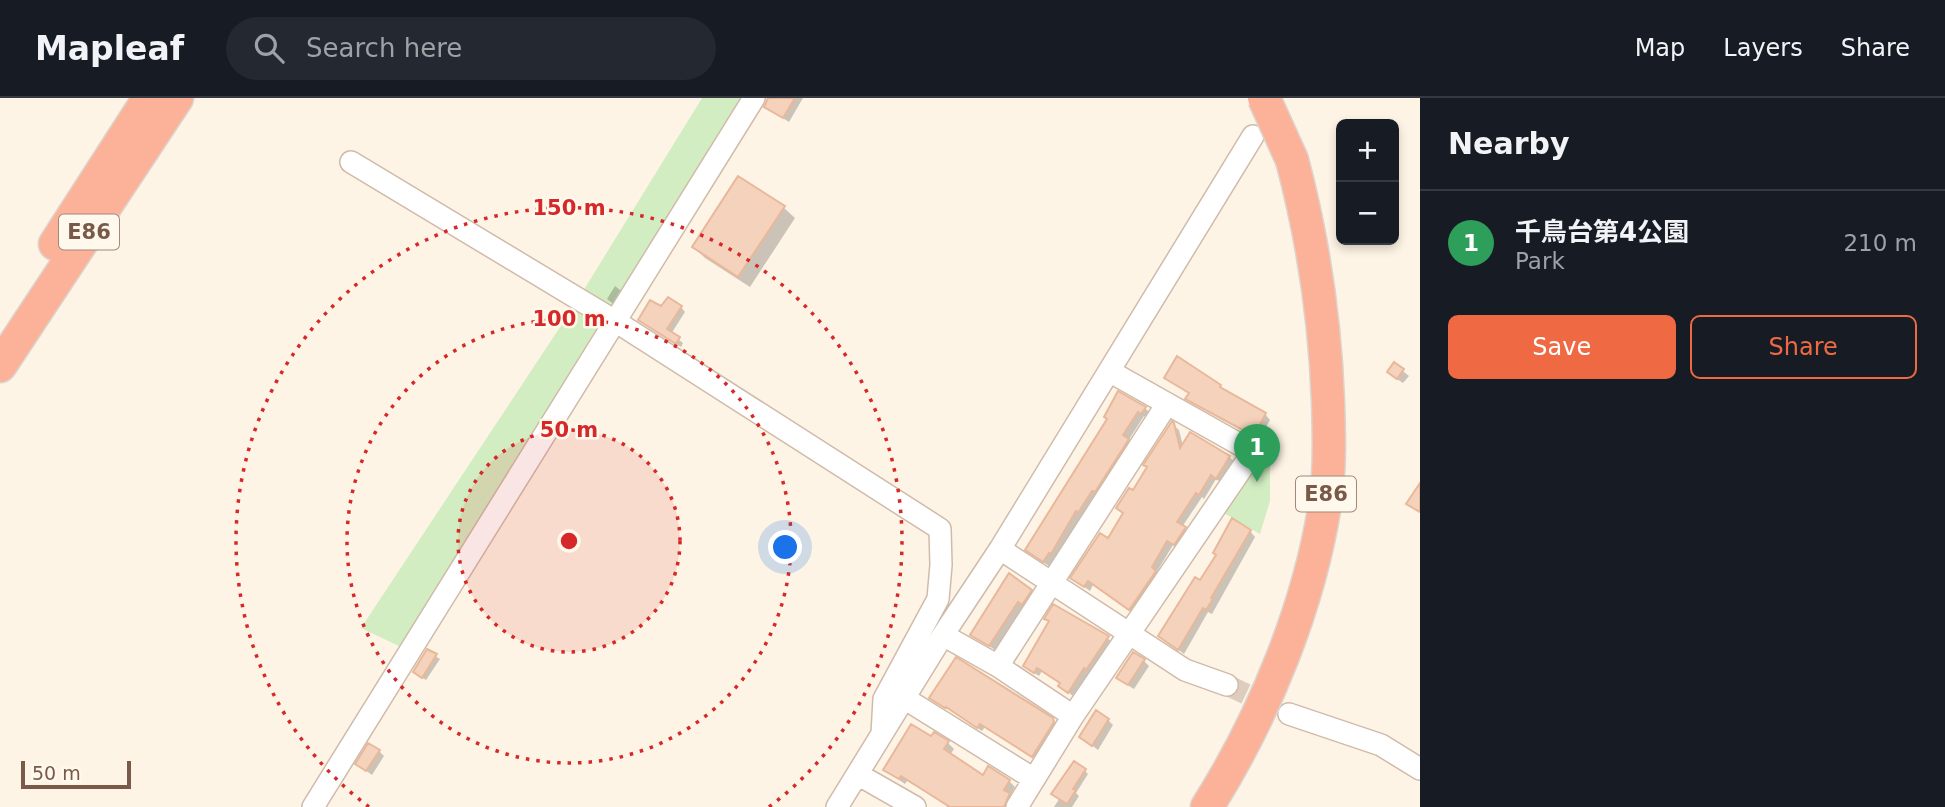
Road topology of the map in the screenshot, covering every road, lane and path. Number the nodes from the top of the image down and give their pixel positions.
1 (149, 98) edge
2 (177, 98) edge
3 (754, 98) edge
4 (1264, 98) edge
5 (1252, 136) dead end
6 (351, 162) dead end
7 (615, 321) junction
8 (0, 327) edge
9 (0, 366) edge
10 (1109, 371) junction
11 (1167, 404) junction
12 (1000, 549) junction
13 (1050, 583) junction
14 (943, 635) junction
15 (1129, 635) junction
16 (998, 666) junction
17 (1227, 685) tunnel mouth
18 (904, 698) junction
19 (1289, 714) tunnel mouth
20 (1073, 716) junction
21 (882, 734) junction
22 (1420, 769) edge
23 (859, 775) junction
24 (1034, 779) junction
25 (313, 807) edge
26 (838, 807) edge
27 (915, 807) edge
28 (1017, 807) edge
29 (1207, 807) edge

1 - 8 highway, E86
2 - 9 highway, E86
3 - 7 street
4 - 29 highway, E86, bridge
5 - 10 street
6 - 7 street
7 - 21 street
7 - 25 street
10 - 11 street
10 - 12 street
11 - 13 street
11 - 15 street
12 - 13 street
12 - 14 street
13 - 15 street
13 - 16 street
14 - 16 street
14 - 18 street
15 - 17 street
15 - 20 street
16 - 20 street
18 - 21 street
18 - 24 street
19 - 22 street
20 - 24 street
21 - 23 street
23 - 26 street
23 - 27 street
24 - 28 street

